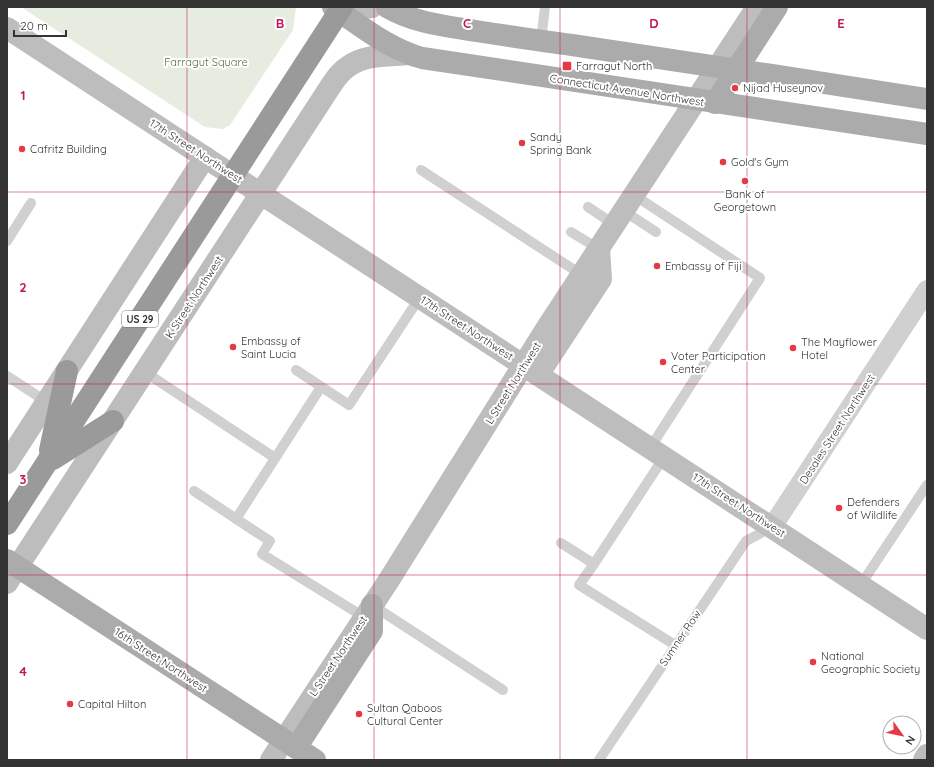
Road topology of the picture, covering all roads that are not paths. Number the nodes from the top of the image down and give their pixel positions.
1 (372, 7) edge
2 (387, 7) edge
3 (545, 7) edge
4 (757, 7) edge
5 (777, 7) edge
6 (338, 8) edge
7 (7, 28) edge
8 (541, 41) junction
9 (409, 54) junction
10 (727, 68) junction
11 (927, 99) edge
12 (705, 102) junction
13 (927, 134) edge
14 (205, 157) junction
15 (421, 170) dead end
16 (233, 175) junction
17 (260, 193) junction
18 (31, 203) dead end
19 (588, 207) dead end
20 (624, 210) junction
21 (571, 232) dead end
22 (656, 232) dead end
23 (7, 241) edge
24 (599, 249) junction
25 (582, 275) junction
26 (927, 290) edge
27 (420, 297) junction
28 (296, 370) dead end
29 (531, 370) junction
30 (67, 371) junction
31 (145, 372) junction
32 (7, 376) edge
33 (321, 387) junction
34 (47, 402) junction
35 (113, 421) junction
36 (657, 452) junction
37 (275, 458) junction
38 (7, 463) edge
39 (47, 463) junction
40 (927, 485) edge
41 (194, 491) dead end
42 (236, 519) junction
43 (7, 524) edge
44 (772, 527) junction
45 (561, 542) dead end
46 (594, 564) junction
47 (11, 570) edge
48 (860, 586) junction
49 (368, 611) junction
50 (927, 629) edge
51 (675, 645) junction
52 (503, 690) dead end
53 (290, 744) junction
54 (927, 755) edge
55 (271, 760) edge
56 (315, 760) edge
57 (598, 760) edge
58 (924, 760) edge

1 - 6 main road
2 - 8 main road
3 - 8 lane
4 - 10 main road, L Street Northwest
5 - 10 main road
6 - 9 main road, Connecticut Avenue Northwest
6 - 16 highway, US 29
7 - 14 main road, 17th Street Northwest
8 - 10 main road
9 - 12 main road, Connecticut Avenue Northwest
9 - 17 main road, K Street Northwest
10 - 11 main road
10 - 12 main road, L Street Northwest
12 - 13 main road, Connecticut Avenue Northwest
12 - 20 main road, L Street Northwest
14 - 16 main road, 17th Street Northwest
14 - 30 main road
15 - 25 lane
16 - 17 main road, 17th Street Northwest
16 - 39 highway, US 29
17 - 27 main road, 17th Street Northwest
17 - 31 main road, K Street Northwest
18 - 23 lane
19 - 20 lane
20 - 22 lane
20 - 24 main road, L Street Northwest
20 - 36 lane
21 - 24 lane
24 - 25 main road, L Street Northwest
24 - 29 main road
25 - 29 main road, L Street Northwest
26 - 44 street, Desales Street Northwest
27 - 29 main road, 17th Street Northwest
27 - 33 lane
28 - 33 lane
29 - 36 main road, 17th Street Northwest
29 - 49 main road, L Street Northwest
30 - 34 main road
30 - 39 highway
31 - 35 main road, K Street Northwest
31 - 37 lane
32 - 34 lane
33 - 37 lane
34 - 38 main road
35 - 39 highway
35 - 47 main road, K Street Northwest
36 - 44 main road, 17th Street Northwest
36 - 46 lane
37 - 42 lane
39 - 43 highway, US 29
40 - 48 lane
41 - 42 lane
42 - 49 lane
44 - 48 main road, 17th Street Northwest
44 - 51 lane, Sumner Row
45 - 46 lane
46 - 51 lane
47 - 53 main road, 16th Street Northwest
48 - 50 main road, 17th Street Northwest
49 - 52 lane
49 - 53 main road, L Street Northwest
51 - 57 lane, Sumner Row
53 - 55 main road, L Street Northwest
53 - 56 main road, 16th Street Northwest
54 - 58 main road

